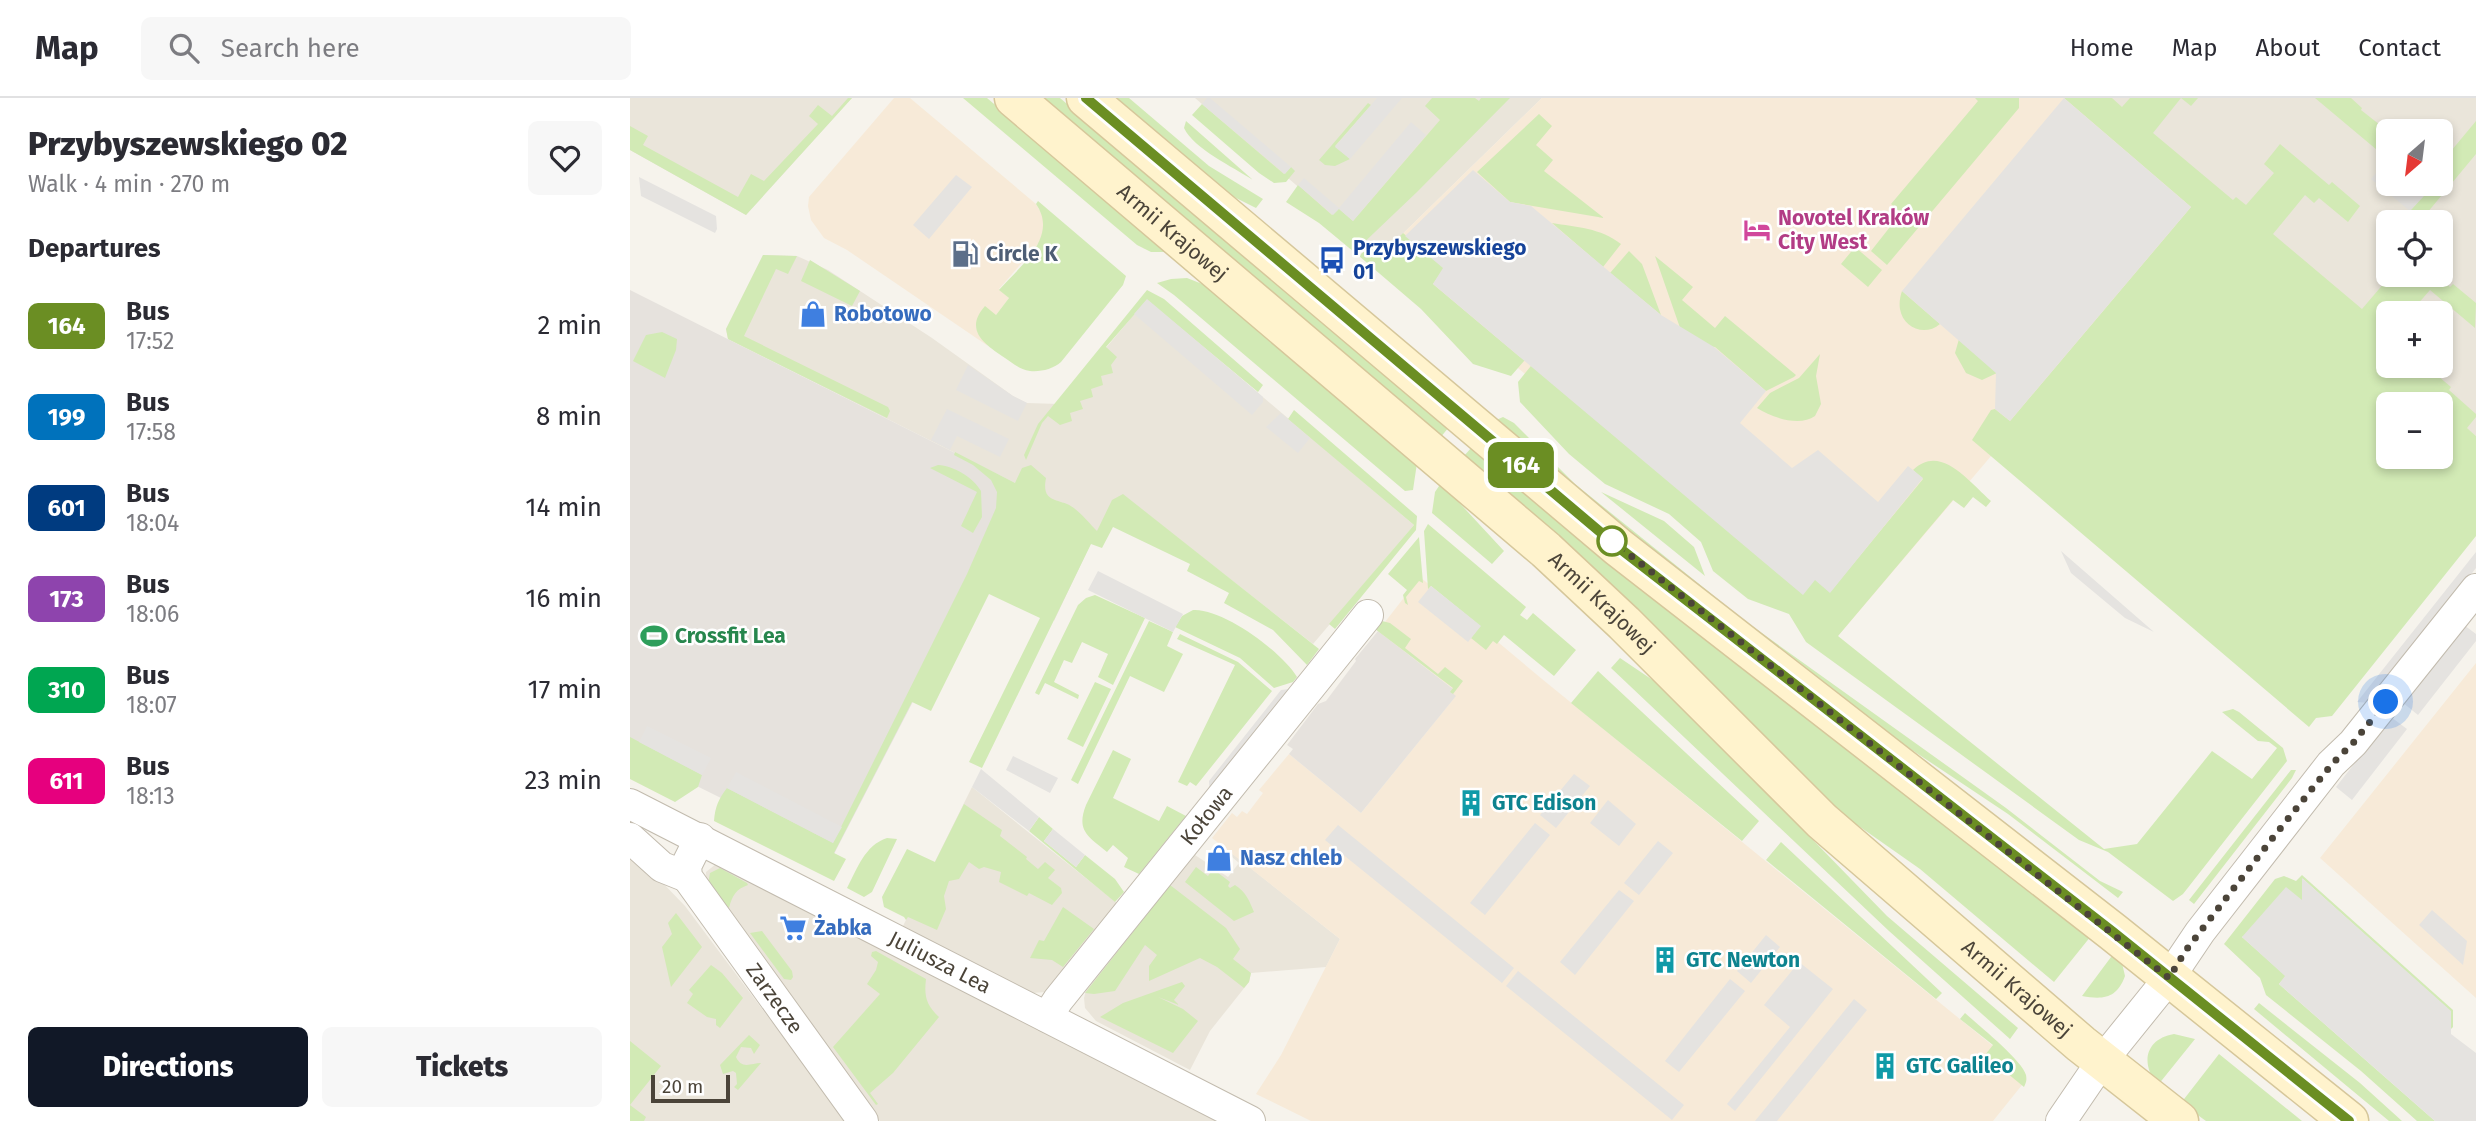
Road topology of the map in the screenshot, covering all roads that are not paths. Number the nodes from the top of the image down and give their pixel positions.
1 (1014, 98) edge
2 (1086, 98) edge
3 (2476, 589) edge
4 (1368, 615) dead end
5 (630, 804) edge
6 (630, 838) edge
7 (700, 838) junction
8 (687, 877) junction
9 (2169, 978) junction
10 (1047, 1017) junction
11 (2102, 1061) junction
12 (863, 1121) edge
13 (1250, 1121) edge
14 (2062, 1121) edge
15 (2179, 1121) edge
16 (2349, 1121) edge

1 - 11 main road, Armii Krajowej
2 - 9 main road
3 - 9 street
4 - 10 street, Kołowa
5 - 7 street, Juliusza Lea
6 - 8 street, Zarzecze
7 - 8 street
7 - 10 street, Juliusza Lea
8 - 12 street, Zarzecze
9 - 11 street
9 - 16 main road
10 - 13 street, Juliusza Lea
11 - 14 street
11 - 15 main road, Armii Krajowej

